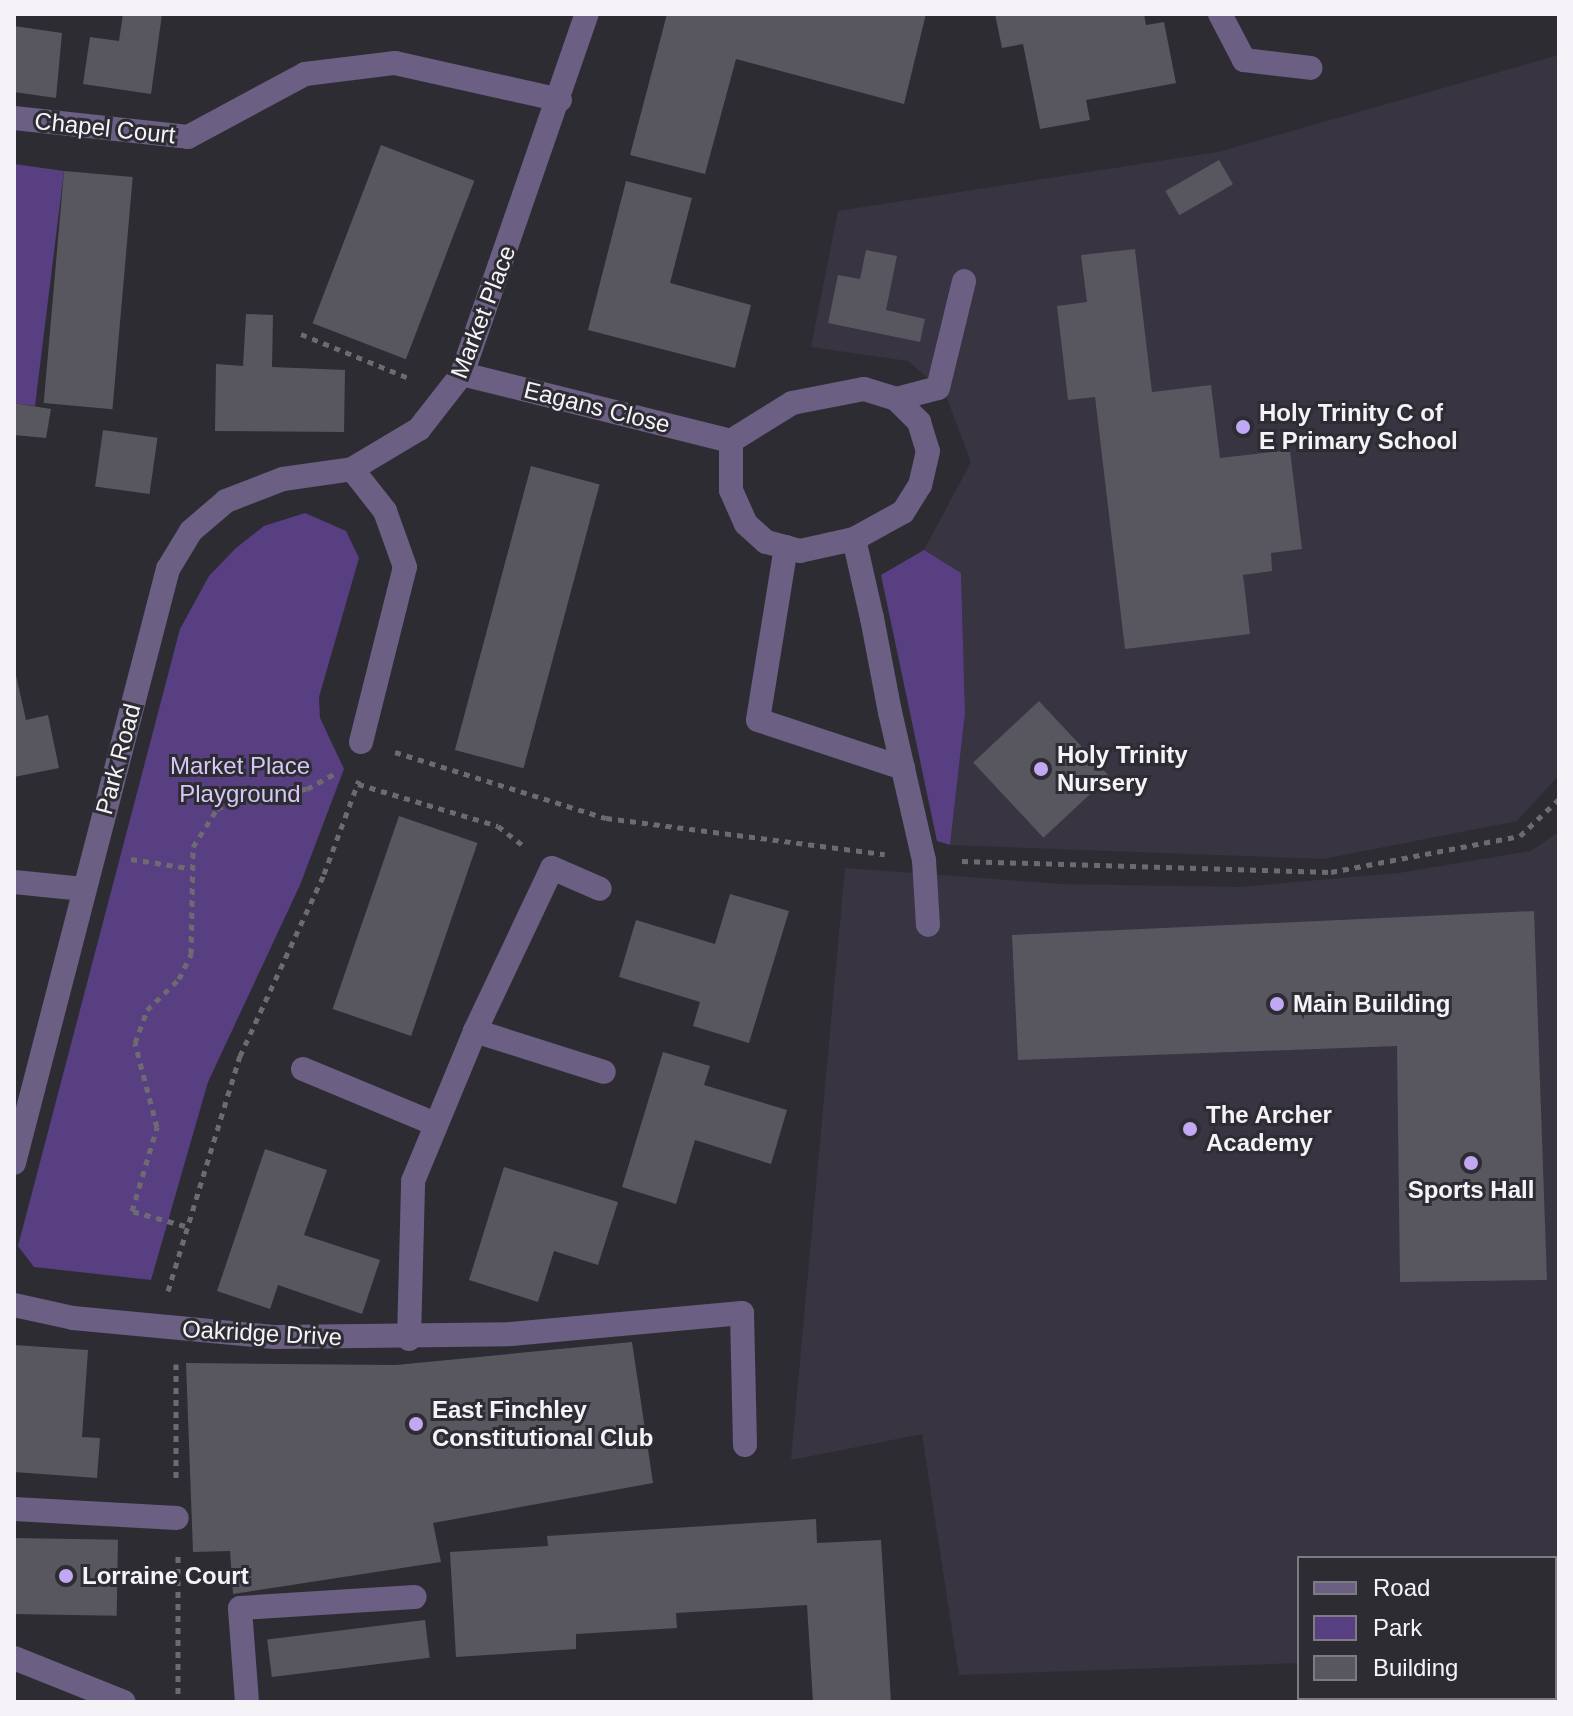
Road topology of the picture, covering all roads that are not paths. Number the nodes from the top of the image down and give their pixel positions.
1 (587, 14) edge
2 (1220, 14) edge
3 (1311, 68) dead end
4 (560, 100) junction
5 (14, 118) edge
6 (964, 281) dead end
7 (457, 384) junction
8 (896, 399) junction
9 (731, 441) junction
10 (352, 469) junction
11 (854, 539) junction
12 (786, 547) junction
13 (361, 742) road end
14 (903, 768) junction
15 (14, 882) edge
16 (84, 889) junction
17 (600, 889) dead end
18 (928, 925) dead end
19 (475, 1031) junction
20 (303, 1069) dead end
21 (604, 1072) dead end
22 (433, 1123) junction
23 (14, 1163) edge
24 (14, 1305) edge
25 (409, 1339) junction
26 (745, 1445) dead end
27 (14, 1509) edge
28 (177, 1518) dead end
29 (415, 1597) dead end
30 (14, 1658) edge
31 (124, 1702) edge
32 (247, 1702) edge

1 - 4 street, Market Place
2 - 3 street
4 - 5 street, Chapel Court
4 - 7 street, Market Place
6 - 8 street
7 - 9 street, Eagans Close
7 - 10 street, Market Place
8 - 9 street
8 - 11 street
9 - 12 street
10 - 13 street
10 - 16 street, Park Road
11 - 12 street
11 - 14 street
12 - 14 street
14 - 18 street
15 - 16 street
16 - 23 street, Park Road
17 - 19 street
19 - 21 street
19 - 22 street
20 - 22 street
22 - 25 street
24 - 25 street, Oakridge Drive
25 - 26 street, Oakridge Drive
27 - 28 street
29 - 32 street
30 - 31 street

